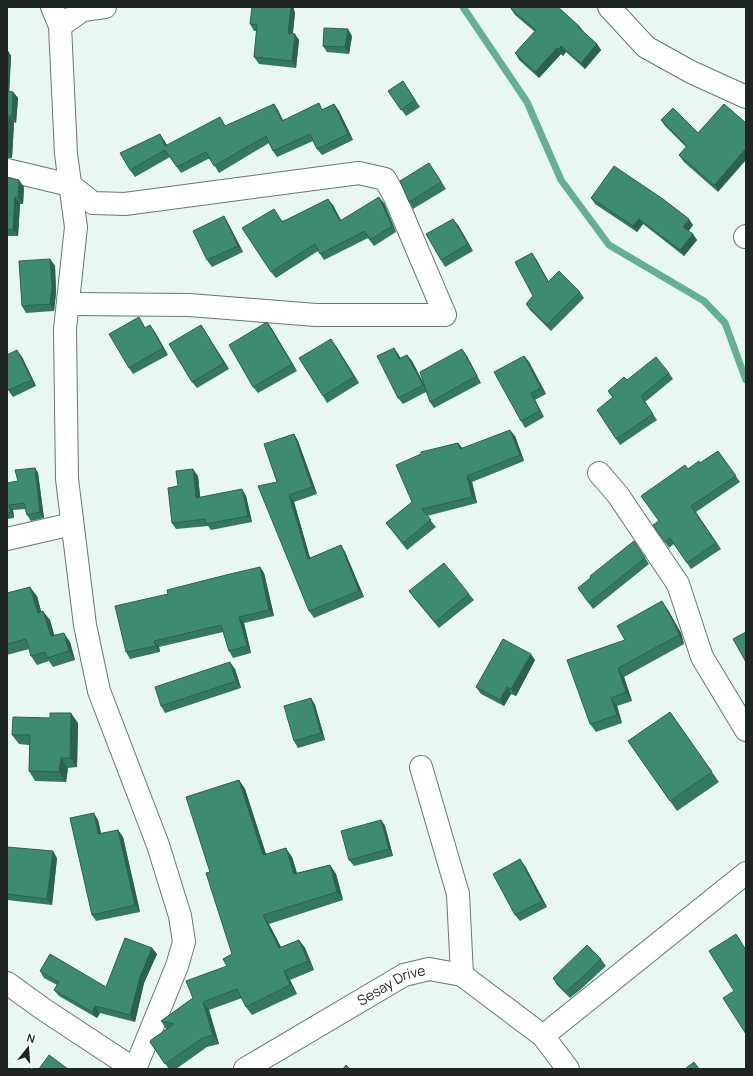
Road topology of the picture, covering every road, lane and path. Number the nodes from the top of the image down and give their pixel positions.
1 (105, 7) edge
2 (609, 7) edge
3 (56, 16) edge
4 (746, 96) edge
5 (7, 170) edge
6 (70, 185) junction
7 (68, 304) junction
8 (599, 473) dead end
9 (72, 524) junction
10 (7, 539) edge
11 (746, 730) edge
12 (421, 767) dead end
13 (746, 872) edge
14 (462, 974) junction
15 (7, 983) edge
16 (542, 1036) junction
17 (134, 1069) edge
18 (245, 1069) edge
19 (568, 1069) edge

1 - 3 street
2 - 4 street
3 - 6 street
5 - 6 street
6 - 7 street
6 - 7 street
7 - 9 street
8 - 11 street
9 - 10 street
9 - 17 street
12 - 14 street
13 - 16 street
14 - 16 street, Sesay Drive
14 - 18 street, Sesay Drive
15 - 17 street
16 - 19 street, Sesay Drive

